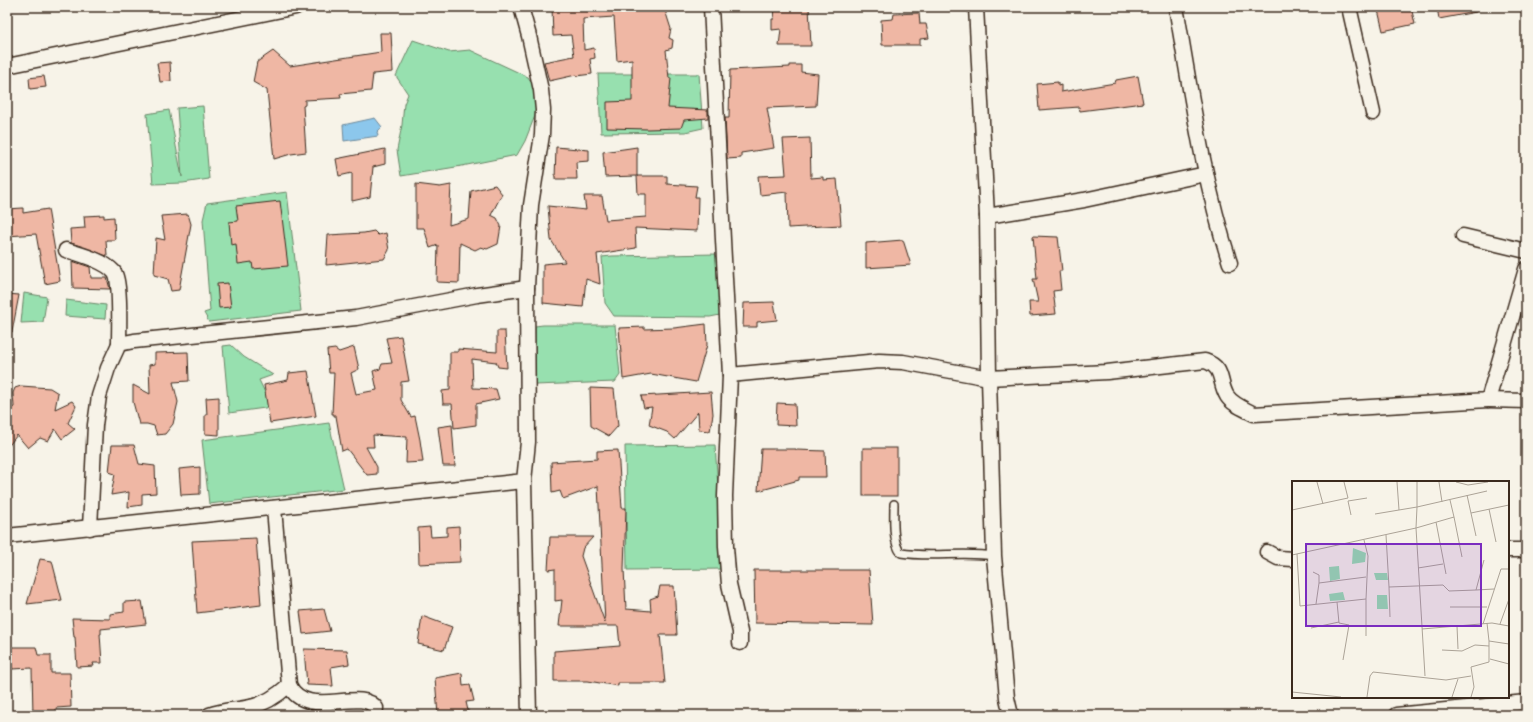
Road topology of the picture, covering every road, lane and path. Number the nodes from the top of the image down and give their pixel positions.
1 (296, 7) edge
2 (521, 7) edge
3 (711, 7) edge
4 (976, 7) edge
5 (1176, 7) edge
6 (1349, 7) edge
7 (7, 66) edge
8 (1372, 112) dead end
9 (1206, 174) junction
10 (987, 216) junction
11 (1463, 236) dead end
12 (66, 250) dead end
13 (1526, 251) edge
14 (1230, 263) dead end
15 (1526, 270) edge
16 (527, 288) junction
17 (119, 344) junction
18 (730, 375) junction
19 (989, 378) junction
20 (1488, 400) junction
21 (1526, 400) edge
22 (524, 481) junction
23 (894, 504) dead end
24 (274, 508) junction
25 (90, 528) junction
26 (7, 536) edge
27 (1509, 550) edge
28 (1526, 550) edge
29 (1267, 552) dead end
30 (994, 556) junction
31 (1292, 559) edge
32 (740, 643) dead end
33 (288, 686) junction
34 (1526, 702) edge
35 (209, 715) edge
36 (375, 715) edge
37 (529, 715) edge
38 (1011, 715) edge
39 (1396, 715) edge

1 - 7 street
2 - 16 street
3 - 18 street
4 - 10 street
5 - 9 street
6 - 8 street
9 - 10 street
9 - 14 street
10 - 19 street
11 - 13 street
12 - 17 street
15 - 20 street
16 - 17 street
16 - 22 street
17 - 25 street
18 - 19 street
18 - 32 street
19 - 20 street
19 - 30 street
20 - 21 street
22 - 24 street
22 - 37 street
23 - 30 lane
24 - 25 street
24 - 33 street
25 - 26 street
27 - 28 street
29 - 31 street
30 - 38 street
33 - 35 street
33 - 36 street
34 - 39 street

